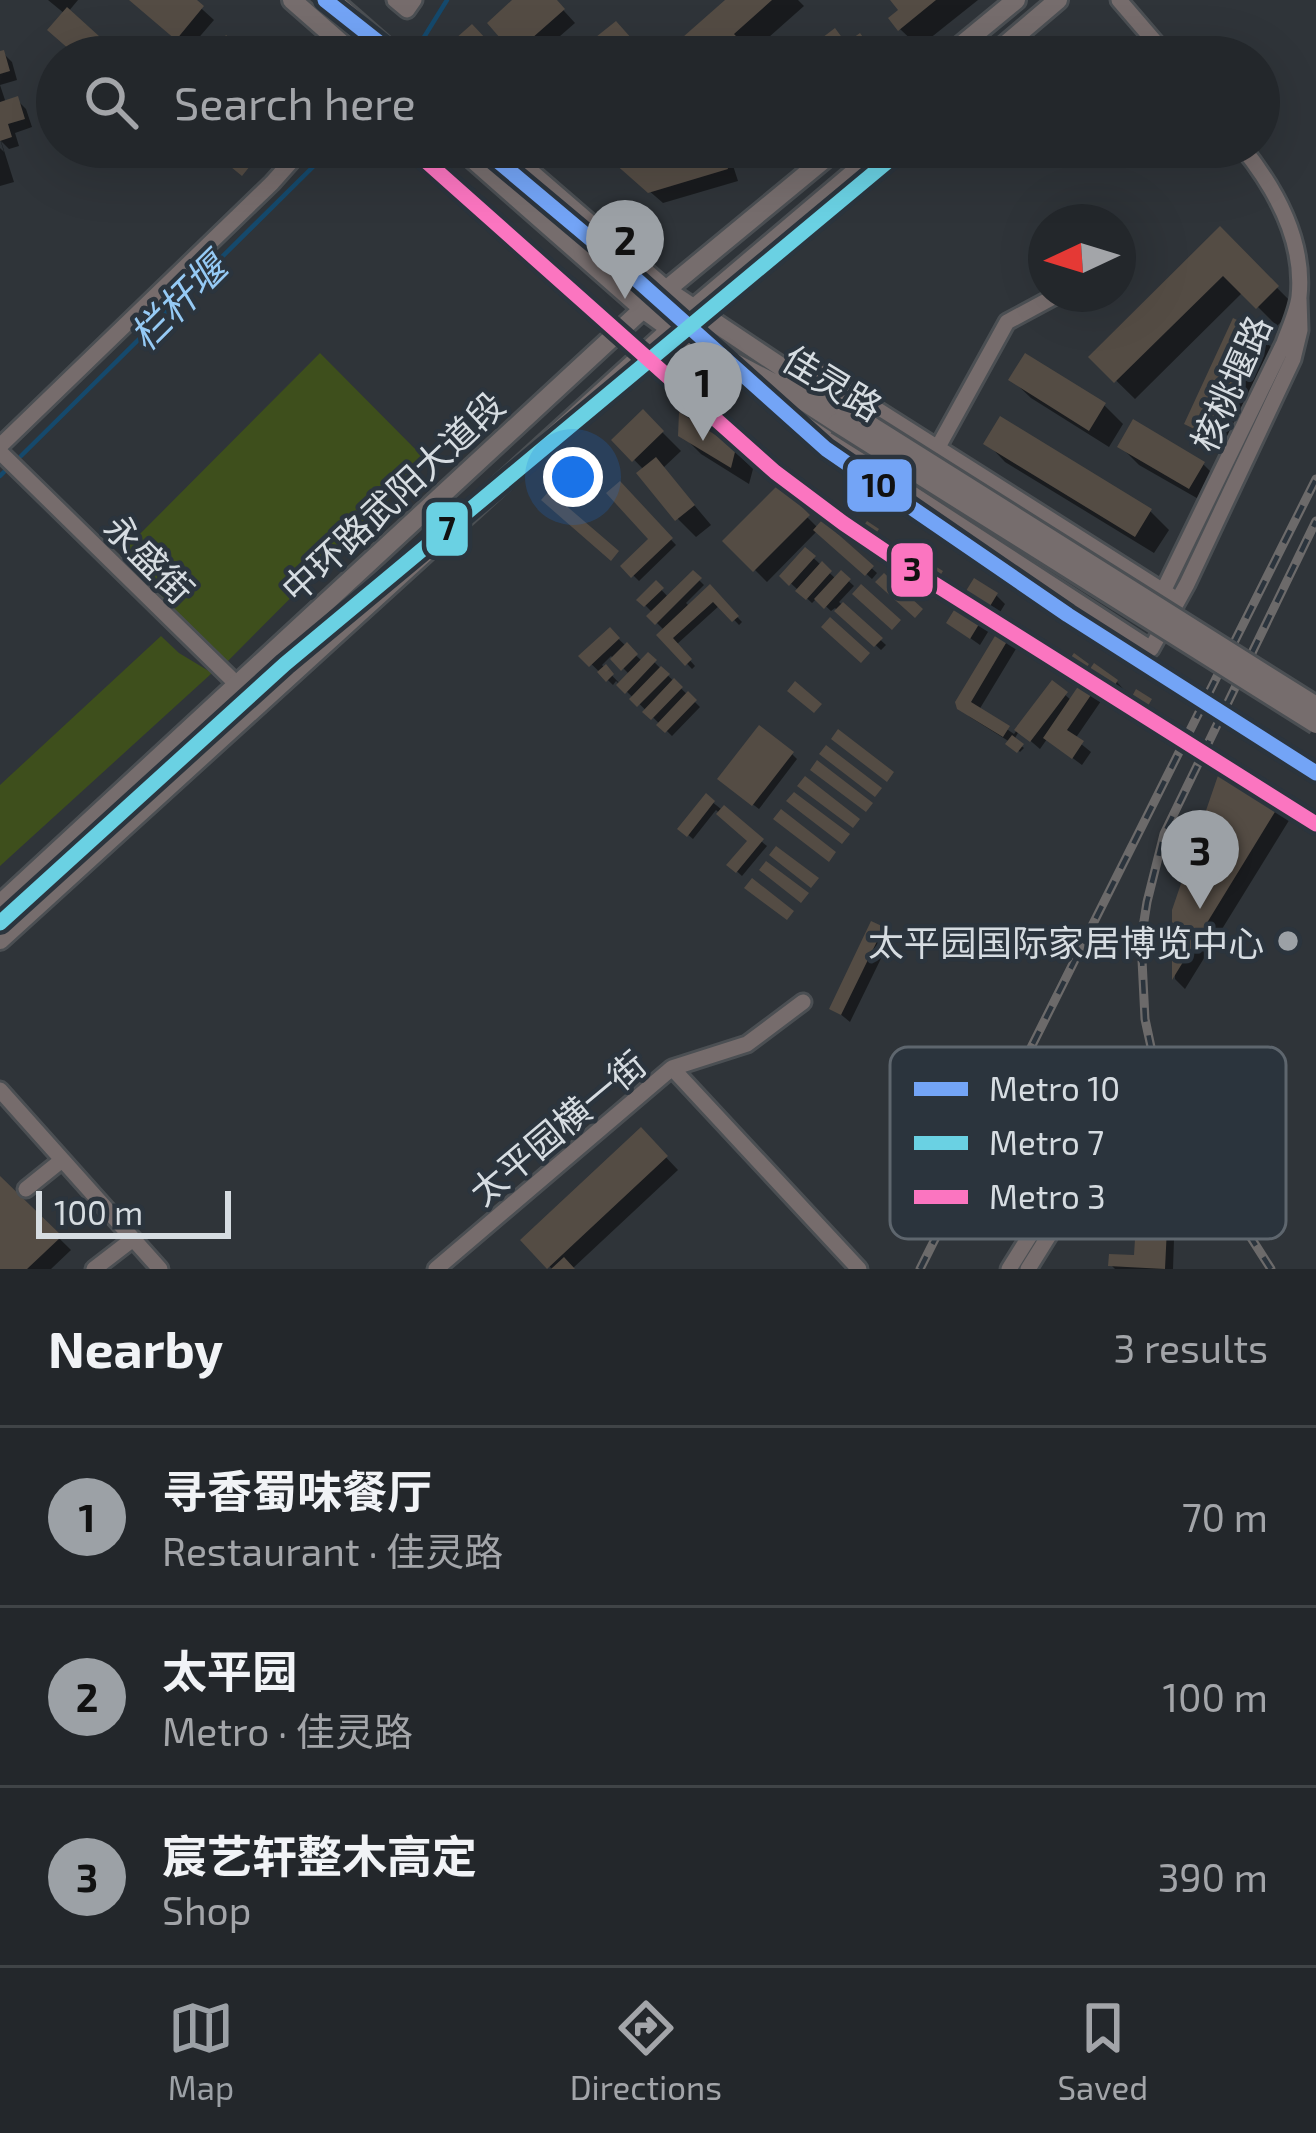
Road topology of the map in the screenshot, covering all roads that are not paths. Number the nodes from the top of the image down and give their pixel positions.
1 (292, 0) edge
2 (332, 0) edge
3 (395, 0) edge
4 (414, 0) edge
5 (1016, 0) edge
6 (1058, 0) edge
7 (1118, 0) edge
8 (333, 36) edge
9 (373, 36) edge
10 (972, 36) edge
11 (1016, 36) edge
12 (1150, 36) edge
13 (285, 168) edge
14 (483, 168) edge
15 (525, 168) edge
16 (814, 168) edge
17 (859, 168) edge
18 (1257, 168) edge
19 (666, 290) junction
20 (643, 309) junction
21 (693, 309) junction
22 (1028, 311) edge
23 (672, 330) junction
24 (786, 382) junction
25 (840, 415) junction
26 (938, 447) junction
27 (0, 449) edge
28 (1172, 596) junction
29 (236, 686) junction
30 (259, 706) junction
31 (1316, 706) edge
32 (1316, 724) edge
33 (0, 904) edge
34 (0, 940) edge
35 (803, 1002) dead end
36 (672, 1069) junction
37 (0, 1090) edge
38 (62, 1160) junction
39 (26, 1189) dead end
40 (133, 1239) junction
41 (1028, 1239) edge
42 (1047, 1239) edge
43 (850, 1265) edge
44 (94, 1269) edge
45 (160, 1269) edge
46 (436, 1269) edge
47 (1009, 1269) edge
48 (1028, 1269) edge

1 - 8 main road
2 - 9 main road
3 - 4 street
5 - 10 main road
6 - 11 main road
7 - 12 street
13 - 27 street
14 - 20 main road, 佳灵路
15 - 19 main road, 佳灵路
16 - 19 main road, 中环路武阳大道段
17 - 21 main road, 中环路武阳大道段
18 - 28 street, 核桃堰路
19 - 20 main road, 中环路武阳大道段
19 - 21 main road, 佳灵路
20 - 23 main road, 佳灵路
20 - 29 main road, 中环路武阳大道段
21 - 23 main road, 中环路武阳大道段
21 - 24 main road, 佳灵路
22 - 26 street
23 - 24 main road, 佳灵路
23 - 30 main road, 中环路武阳大道段
24 - 25 main road, 佳灵路
24 - 26 street
24 - 28 street, 核桃堰路
25 - 31 main road, 佳灵路, bridge
25 - 32 main road, 佳灵路, bridge
26 - 28 street
27 - 29 street, 永盛街
29 - 30 street, 永盛街
29 - 33 main road, 中环路武阳大道段
30 - 34 main road, 中环路武阳大道段
35 - 36 street
36 - 43 street, 太平园横一街
36 - 46 street, 太平园横一街
37 - 38 street
38 - 39 street
38 - 40 street
40 - 44 street
40 - 45 street
41 - 47 street
42 - 48 street

